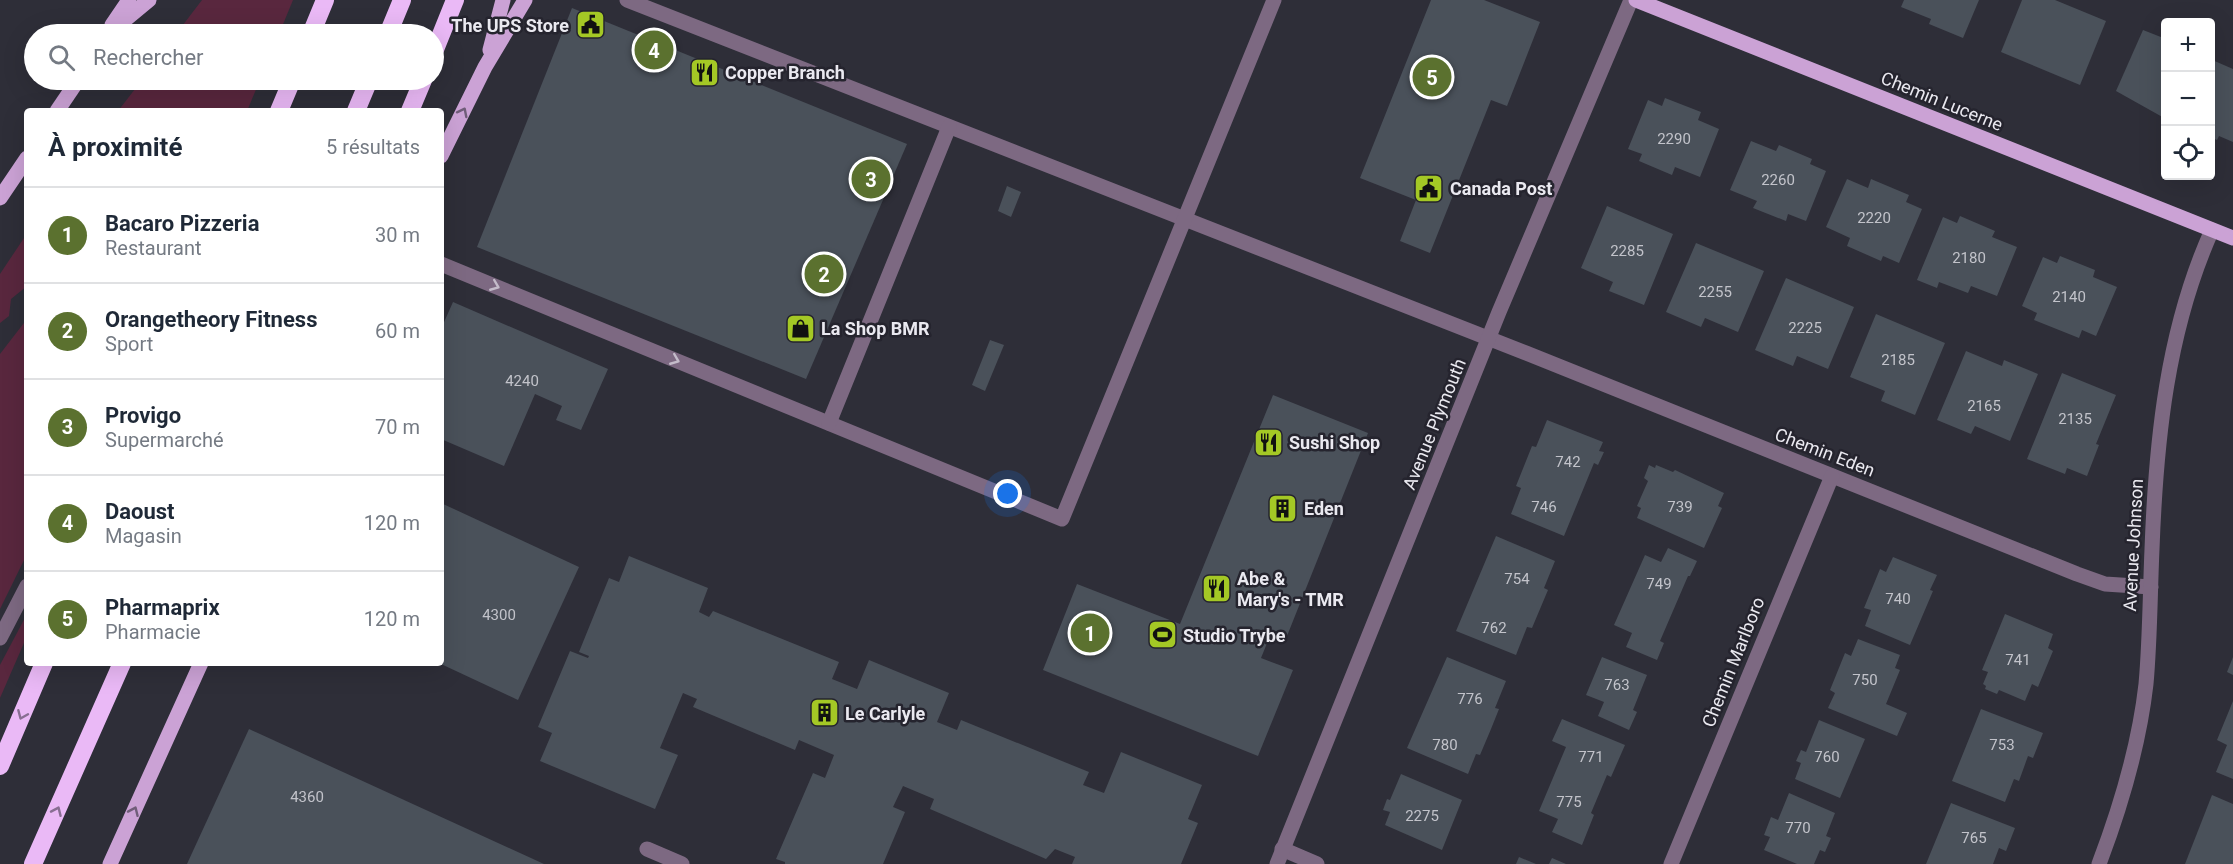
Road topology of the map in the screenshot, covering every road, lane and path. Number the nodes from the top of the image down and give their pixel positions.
1 (129, 0) edge
2 (149, 0) edge
3 (325, 0) edge
4 (402, 0) edge
5 (455, 0) edge
6 (503, 0) edge
7 (525, 0) edge
8 (627, 0) edge
9 (1274, 0) edge
10 (1634, 0) edge
11 (113, 24) edge
12 (119, 24) edge
13 (315, 24) edge
14 (392, 24) edge
15 (444, 26) edge
16 (485, 67) junction
17 (71, 90) edge
18 (288, 90) edge
19 (365, 90) edge
20 (419, 90) edge
21 (59, 108) edge
22 (280, 108) edge
23 (357, 108) edge
24 (411, 108) edge
25 (950, 127) junction
26 (444, 150) edge
27 (24, 166) edge
28 (0, 198) edge
29 (1185, 220) junction
30 (2212, 230) junction
31 (2233, 238) edge
32 (444, 265) edge
33 (1489, 339) junction
34 (829, 423) junction
35 (1832, 476) junction
36 (2151, 587) junction
37 (24, 592) edge
38 (0, 638) edge
39 (43, 666) edge
40 (121, 666) edge
41 (200, 666) edge
42 (0, 766) edge
43 (647, 849) dead end
44 (1280, 857) edge
45 (33, 864) edge
46 (110, 864) edge
47 (682, 864) edge
48 (1317, 864) edge
49 (1671, 864) edge
50 (2099, 864) edge

1 - 11 main road
2 - 12 main road
3 - 13 highway
4 - 14 highway
5 - 15 highway
6 - 16 main road
7 - 16 main road
8 - 25 street, Chemin Eden
9 - 29 street
10 - 30 main road, Chemin Lucerne
10 - 33 street, Avenue Plymouth
26 -> 16 main road
17 - 21 main road
18 - 22 highway
19 - 23 highway
20 - 24 highway
25 - 29 street, Chemin Eden
25 - 34 street
27 - 28 main road
29 - 33 street, Chemin Eden
29 - 34 street
30 - 31 main road, Chemin Lucerne
30 - 36 street, Avenue Johnson
32 -> 34 street
33 - 35 street, Chemin Eden
33 - 44 street, Avenue Plymouth
35 - 36 street, Chemin Eden
35 - 49 street, Chemin Marlboro
36 - 50 street, Avenue Johnson
37 - 38 street
39 -> 42 highway
45 -> 40 highway
46 -> 41 main road
43 - 47 street
44 - 48 street

